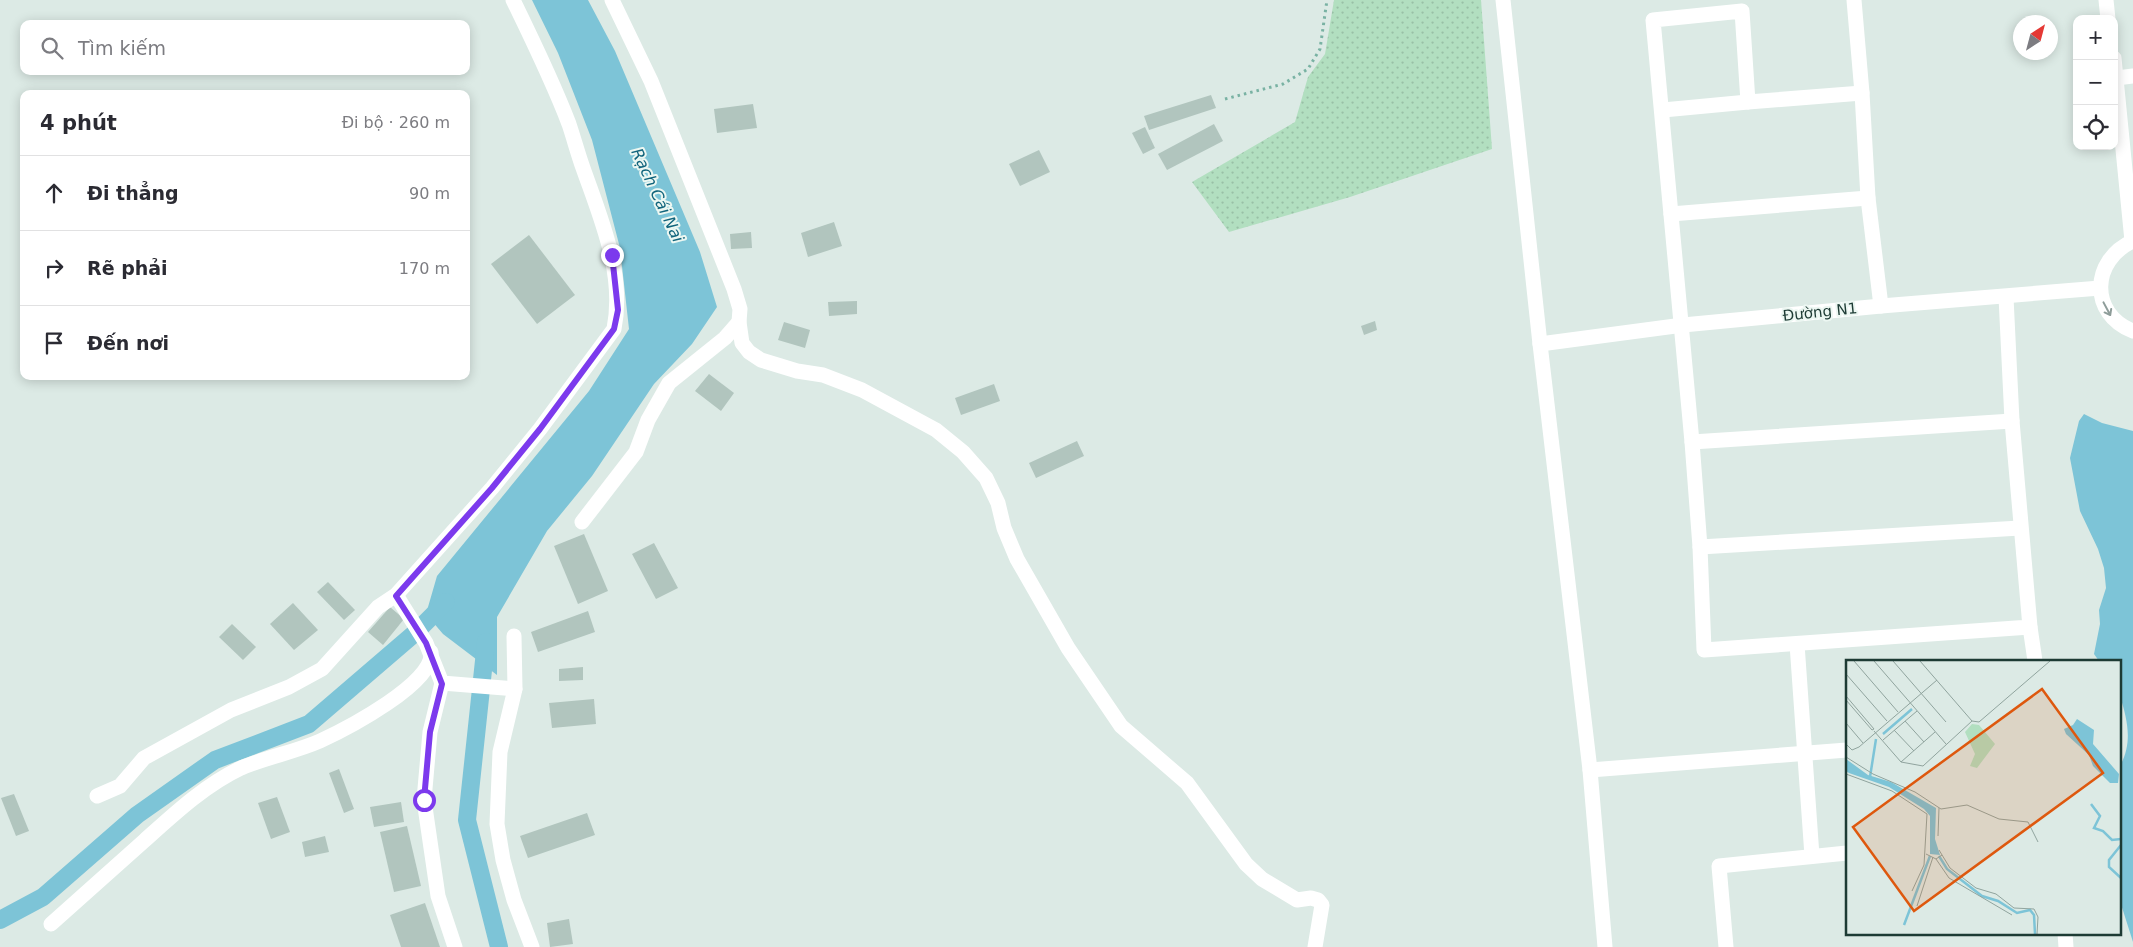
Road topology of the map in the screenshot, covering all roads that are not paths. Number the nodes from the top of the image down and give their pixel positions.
1 (513, 0) edge
2 (612, 0) edge
3 (1503, 0) edge
4 (1854, 0) edge
5 (2106, 0) edge
6 (2108, 15) edge
7 (2133, 76) edge
8 (2118, 78) edge
9 (2118, 89) edge
10 (1862, 93) junction
11 (1748, 102) junction
12 (1663, 110) junction
13 (1868, 198) junction
14 (1671, 214) junction
15 (2132, 241) edge
16 (2100, 288) junction
17 (2006, 297) junction
18 (1881, 306) junction
19 (739, 322) junction
20 (1683, 325) junction
21 (2133, 331) edge
22 (1540, 344) junction
23 (2012, 421) junction
24 (1692, 442) junction
25 (582, 522) dead end
26 (2020, 528) junction
27 (1700, 547) junction
28 (396, 596) junction
29 (2030, 627) junction
30 (514, 636) dead end
31 (1797, 644) junction
32 (429, 647) junction
33 (2035, 660) edge
34 (448, 683) junction
35 (511, 688) junction
36 (1846, 750) edge
37 (1805, 753) junction
38 (1590, 770) junction
39 (97, 796) dead end
40 (1846, 853) edge
41 (1812, 856) junction
42 (51, 924) dead end
43 (2065, 934) edge
44 (455, 947) edge
45 (532, 947) edge
46 (1315, 947) edge
47 (1605, 947) edge
48 (1726, 947) edge
49 (2066, 947) edge

1 - 28 street
2 - 19 street
3 - 22 street
4 - 10 street
5 - 6 street
7 - 8 street
9 - 15 street
10 - 11 street
10 - 13 street
11 - 12 street
11 - 12 street
12 - 14 street
13 - 14 street
13 - 18 street
14 - 20 street
15 - 16 street
16 - 17 street, Đường N1
16 -> 21 street
17 - 18 street, Đường N1
17 - 23 street
18 - 20 street, Đường N1
19 - 25 street
19 - 46 street
20 - 22 street, Đường N1
20 - 24 street
22 - 38 street
23 - 24 street
23 - 26 street
24 - 27 street
26 - 27 street
26 - 29 street
27 - 31 street
28 - 32 street
28 - 39 street
29 - 31 street
29 - 33 street
30 - 35 street
31 - 37 street
32 - 34 street
32 - 42 street
34 - 35 street
34 - 44 street
35 - 45 street
36 - 37 street
37 - 38 street
37 - 41 street
38 - 47 street
40 - 41 street
41 - 48 street
43 - 49 street

